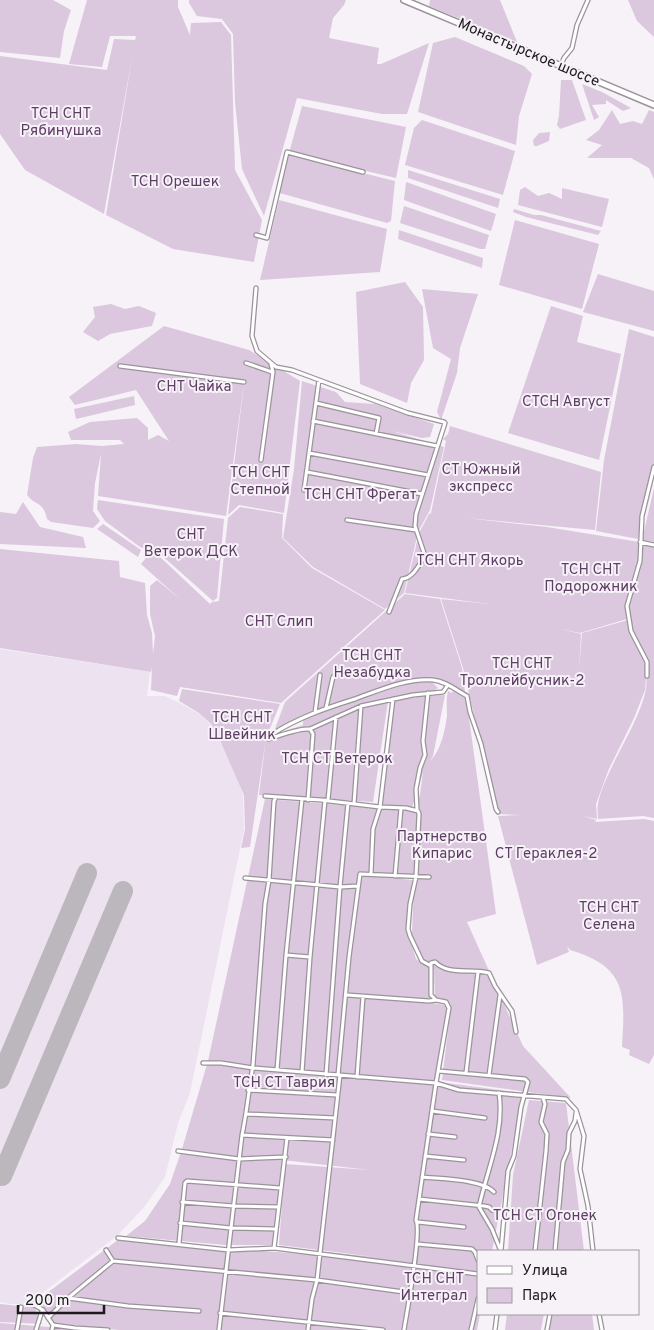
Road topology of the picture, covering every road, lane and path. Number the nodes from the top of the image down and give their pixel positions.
1 (404, 0) edge
2 (588, 0) edge
3 (561, 66) junction
4 (654, 105) edge
5 (363, 172) dead end
6 (256, 235) dead end
7 (256, 288) dead end
8 (246, 363) dead end
9 (270, 364) junction
10 (120, 366) dead end
11 (273, 372) junction
12 (319, 380) junction
13 (244, 382) dead end
14 (316, 403) junction
15 (314, 421) junction
16 (376, 434) junction
17 (437, 446) junction
18 (309, 453) junction
19 (262, 460) dead end
20 (654, 467) edge
21 (306, 472) junction
22 (428, 474) junction
23 (304, 490) dead end
24 (422, 494) junction
25 (347, 520) dead end
26 (416, 530) junction
27 (640, 542) junction
28 (654, 545) edge
29 (389, 612) dead end
30 (320, 675) dead end
31 (647, 676) dead end
32 (333, 677) dead end
33 (448, 685) junction
34 (428, 693) junction
35 (393, 699) junction
36 (361, 706) junction
37 (326, 708) junction
38 (314, 713) junction
39 (336, 716) junction
40 (310, 729) junction
41 (265, 796) dead end
42 (276, 797) junction
43 (302, 799) junction
44 (308, 800) junction
45 (326, 800) junction
46 (348, 803) junction
47 (354, 804) junction
48 (380, 807) junction
49 (401, 808) junction
50 (417, 810) junction
51 (498, 812) dead end
52 (371, 874) junction
53 (394, 876) junction
54 (416, 877) junction
55 (429, 877) dead end
56 (245, 878) dead end
57 (269, 880) junction
58 (294, 882) junction
59 (317, 884) junction
60 (358, 886) junction
61 (340, 887) junction
62 (286, 955) junction
63 (310, 957) junction
64 (432, 966) junction
65 (478, 972) junction
66 (346, 995) junction
67 (500, 995) junction
68 (363, 997) junction
69 (436, 1000) junction
70 (516, 1032) dead end
71 (203, 1064) dead end
72 (253, 1068) junction
73 (277, 1070) junction
74 (439, 1071) junction
75 (302, 1072) junction
76 (466, 1073) junction
77 (326, 1075) junction
78 (339, 1075) junction
79 (489, 1075) junction
80 (357, 1077) junction
81 (436, 1083) junction
82 (248, 1090) junction
83 (499, 1093) junction
84 (337, 1095) junction
85 (525, 1095) junction
86 (543, 1098) junction
87 (576, 1110) junction
88 (432, 1111) junction
89 (247, 1114) junction
90 (335, 1118) junction
91 (485, 1118) dead end
92 (428, 1134) junction
93 (242, 1135) junction
94 (454, 1137) dead end
95 (287, 1138) junction
96 (333, 1140) junction
97 (176, 1156) dead end
98 (425, 1156) junction
99 (286, 1157) junction
100 (239, 1159) junction
101 (464, 1160) dead end
102 (422, 1177) junction
103 (236, 1185) junction
104 (484, 1186) junction
105 (280, 1188) junction
106 (494, 1192) dead end
107 (419, 1199) junction
108 (182, 1202) junction
109 (234, 1206) junction
110 (278, 1207) junction
111 (479, 1207) junction
112 (492, 1210) dead end
113 (418, 1222) junction
114 (180, 1223) junction
115 (464, 1227) dead end
116 (231, 1228) junction
117 (276, 1229) junction
118 (118, 1238) dead end
119 (179, 1243) junction
120 (417, 1244) junction
121 (274, 1248) junction
122 (106, 1250) dead end
123 (229, 1250) junction
124 (501, 1250) edge
125 (501, 1250) edge
126 (535, 1250) edge
127 (555, 1250) edge
128 (593, 1250) edge
129 (320, 1254) junction
130 (477, 1257) edge
131 (113, 1261) junction
132 (414, 1265) junction
133 (227, 1271) junction
134 (477, 1274) edge
135 (317, 1280) junction
136 (411, 1293) junction
137 (68, 1298) junction
138 (31, 1303) dead end
139 (477, 1303) edge
140 (21, 1307) dead end
141 (42, 1310) junction
142 (199, 1312) dead end
143 (220, 1313) junction
144 (497, 1315) edge
145 (550, 1315) edge
146 (599, 1315) edge
147 (48, 1318) junction
148 (309, 1323) junction
149 (53, 1325) junction
150 (75, 1329) edge
151 (17, 1330) edge
152 (36, 1330) edge
153 (52, 1330) edge
154 (99, 1330) edge
155 (108, 1330) edge
156 (219, 1330) edge
157 (308, 1330) edge
158 (383, 1330) edge
159 (404, 1330) edge
160 (471, 1330) edge
161 (495, 1330) edge
162 (547, 1330) edge
163 (602, 1330) edge

1 - 3 main road, Монастырское шоссе
2 - 3 street
3 - 4 main road, Монастырское шоссе
5 - 6 street
7 - 9 street
8 - 11 street
9 - 11 street
9 - 12 street
10 - 13 street
11 - 19 street
12 - 14 street
12 - 17 street
14 - 15 street
14 - 16 street
15 - 16 street
15 - 18 street
16 - 17 street
17 - 22 street
18 - 21 street
18 - 22 street
20 - 27 street
21 - 23 street
21 - 24 street
22 - 24 street
24 - 26 street
25 - 26 street
26 - 29 street
27 - 28 street
27 - 31 street
30 - 38 street
32 - 37 street
33 - 34 street
33 - 37 street
33 - 51 street
34 - 35 street
34 - 50 street
35 - 36 street
35 - 48 street
36 - 39 street
36 - 47 street
37 - 38 street
38 - 40 street
39 - 40 street
39 - 45 street
40 - 44 street
41 - 42 street
42 - 43 street
42 - 57 street
43 - 44 street
43 - 58 street
44 - 45 street
45 - 46 street
45 - 59 street
46 - 47 street
46 - 61 street
47 - 48 street
48 - 49 street
48 - 52 street
49 - 50 street
49 - 53 street
50 - 54 street
52 - 53 street
52 - 60 street
53 - 54 street
54 - 55 street
54 - 64 street
56 - 57 street
57 - 58 street
57 - 72 street
58 - 59 street
58 - 62 street
59 - 61 street
59 - 63 street
60 - 61 street
60 - 66 street
61 - 77 street
62 - 63 street
62 - 73 street
63 - 75 street
64 - 65 street
64 - 69 street
65 - 67 street
65 - 76 street
66 - 68 street
66 - 78 street
67 - 70 street
67 - 79 street
68 - 69 street
68 - 80 street
69 - 74 street
71 - 72 street
72 - 73 street
72 - 82 street
73 - 75 street
74 - 76 street
74 - 81 street
75 - 77 street
76 - 79 street
77 - 78 street
78 - 80 street
78 - 84 street
79 - 85 street
80 - 81 street
81 - 83 street
81 - 88 street
82 - 84 street
82 - 89 street
83 - 85 street
83 - 104 street
84 - 90 street
85 - 86 street
85 - 124 street
86 - 87 street
86 - 126 street
87 - 127 street
87 - 128 street
88 - 91 street
88 - 92 street
89 - 90 street
89 - 93 street
90 - 96 street
92 - 94 street
92 - 98 street
93 - 95 street
93 - 100 street
95 - 96 street
95 - 99 street
96 - 129 street
97 - 100 street
98 - 101 street
98 - 102 street
99 - 100 street
99 - 105 street
100 - 103 street
102 - 104 street
102 - 107 street
103 - 105 street
103 - 108 street
103 - 109 street
104 - 106 street
104 - 111 street
105 - 110 street
107 - 111 street
107 - 113 street
108 - 109 street
108 - 114 street
109 - 110 street
109 - 116 street
110 - 117 street
111 - 112 street
111 - 125 street
113 - 115 street
113 - 120 street
114 - 116 street
114 - 119 street
116 - 117 street
116 - 123 street
117 - 121 street
118 - 119 street
119 - 123 street
120 - 130 street
120 - 132 street
121 - 123 street
121 - 129 street
122 - 131 street
123 - 133 street
129 - 132 street
129 - 135 street
131 - 133 street
131 - 137 street
132 - 134 street
132 - 136 street
133 - 135 street
133 - 143 street
135 - 136 street
135 - 148 street
136 - 159 street
137 - 142 street
137 - 147 street
138 - 141 street
139 - 160 street
140 - 151 street
141 - 147 street
141 - 152 street
143 - 148 street
143 - 156 street
144 - 161 street
145 - 162 street
146 - 163 street
147 - 149 street
148 - 157 street
148 - 158 street
149 - 150 street
149 - 153 street
150 - 154 street
154 - 155 street

